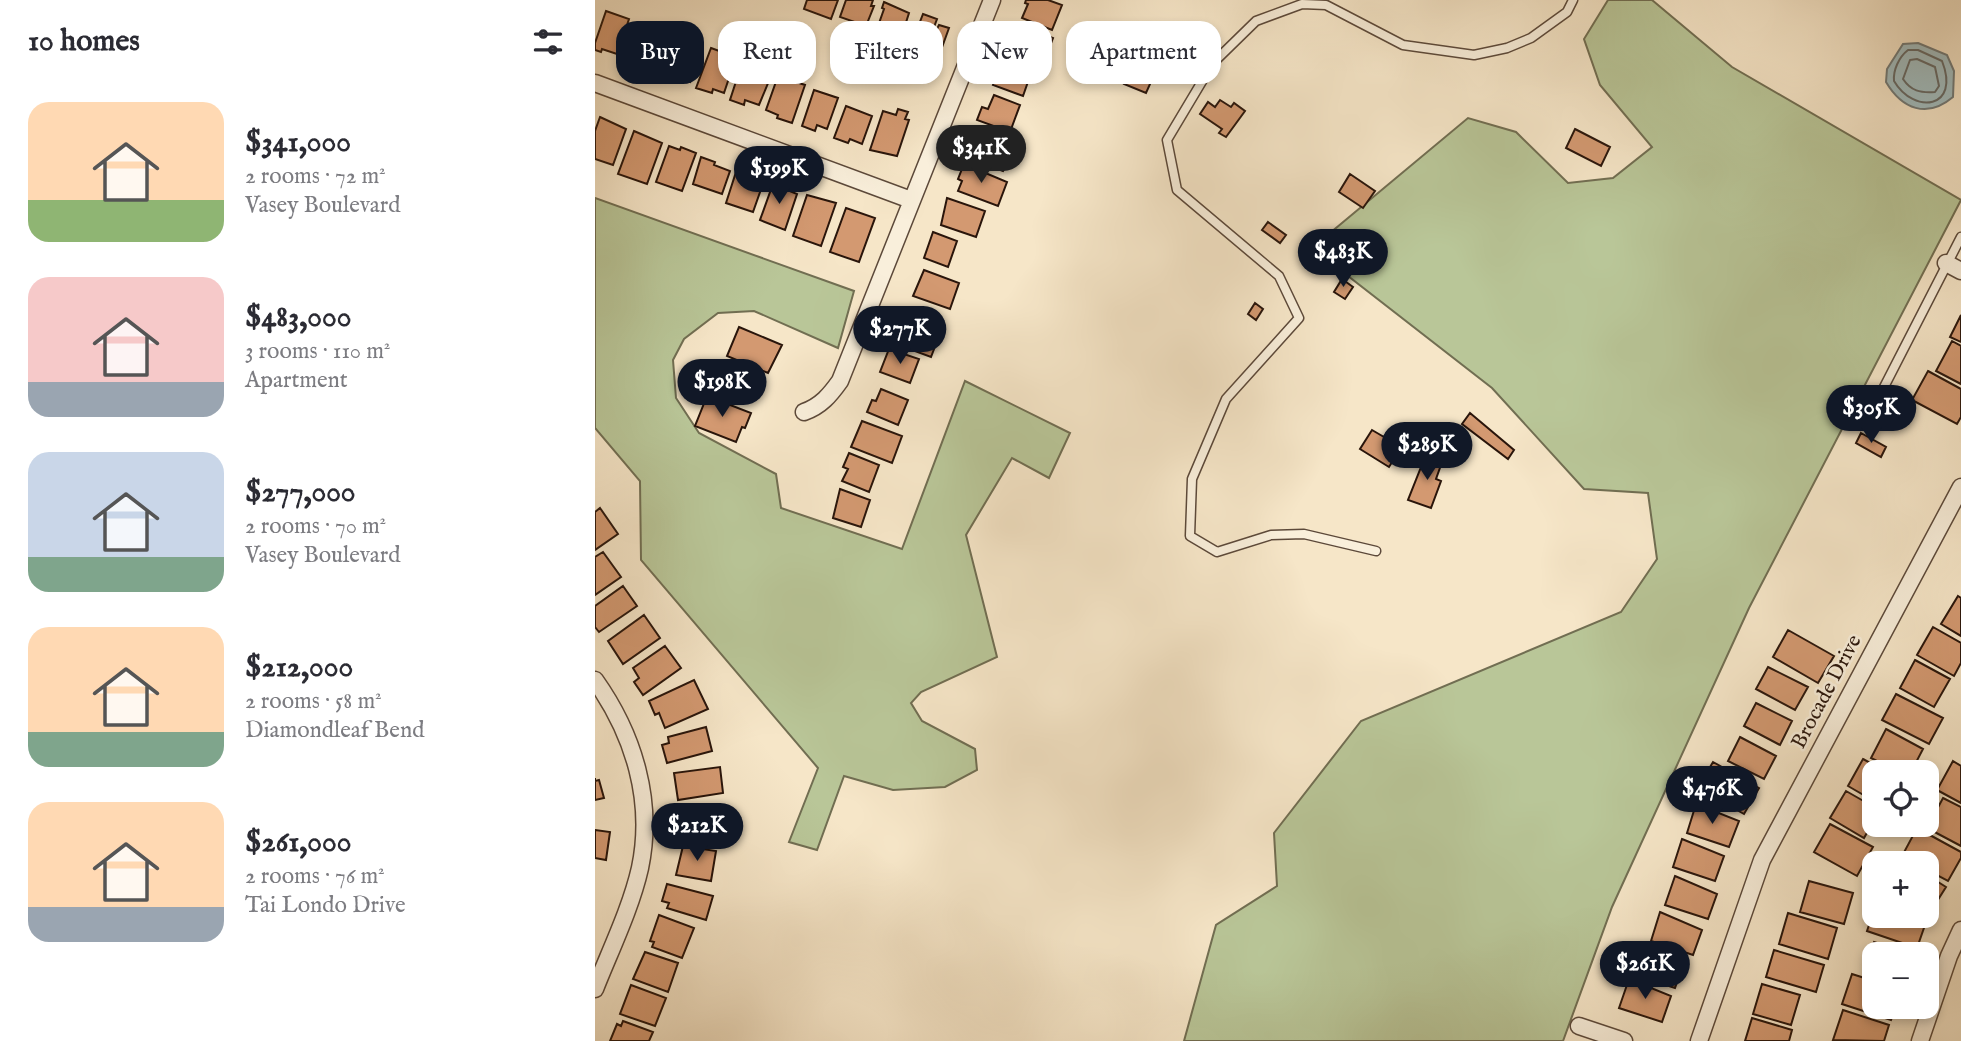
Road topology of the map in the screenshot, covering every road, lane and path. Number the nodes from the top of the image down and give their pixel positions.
1 (1573, 0) edge
2 (987, 2) edge
3 (595, 83) edge
4 (911, 200) junction
5 (1961, 237) edge
6 (1954, 267) edge
7 (1881, 393) dead end
8 (804, 412) dead end
9 (1961, 487) edge
10 (1376, 551) dead end
11 (595, 680) edge
12 (1961, 930) edge
13 (595, 989) edge
14 (1579, 1026) dead end
15 (1624, 1041) edge
16 (1699, 1041) edge
17 (1920, 1041) edge

1 - 10 lane
2 - 4 street
3 - 4 street
4 - 8 street
5 - 6 lane
6 - 7 lane
9 - 16 street, Brocade Drive
11 - 13 street
12 - 17 street
14 - 15 street

